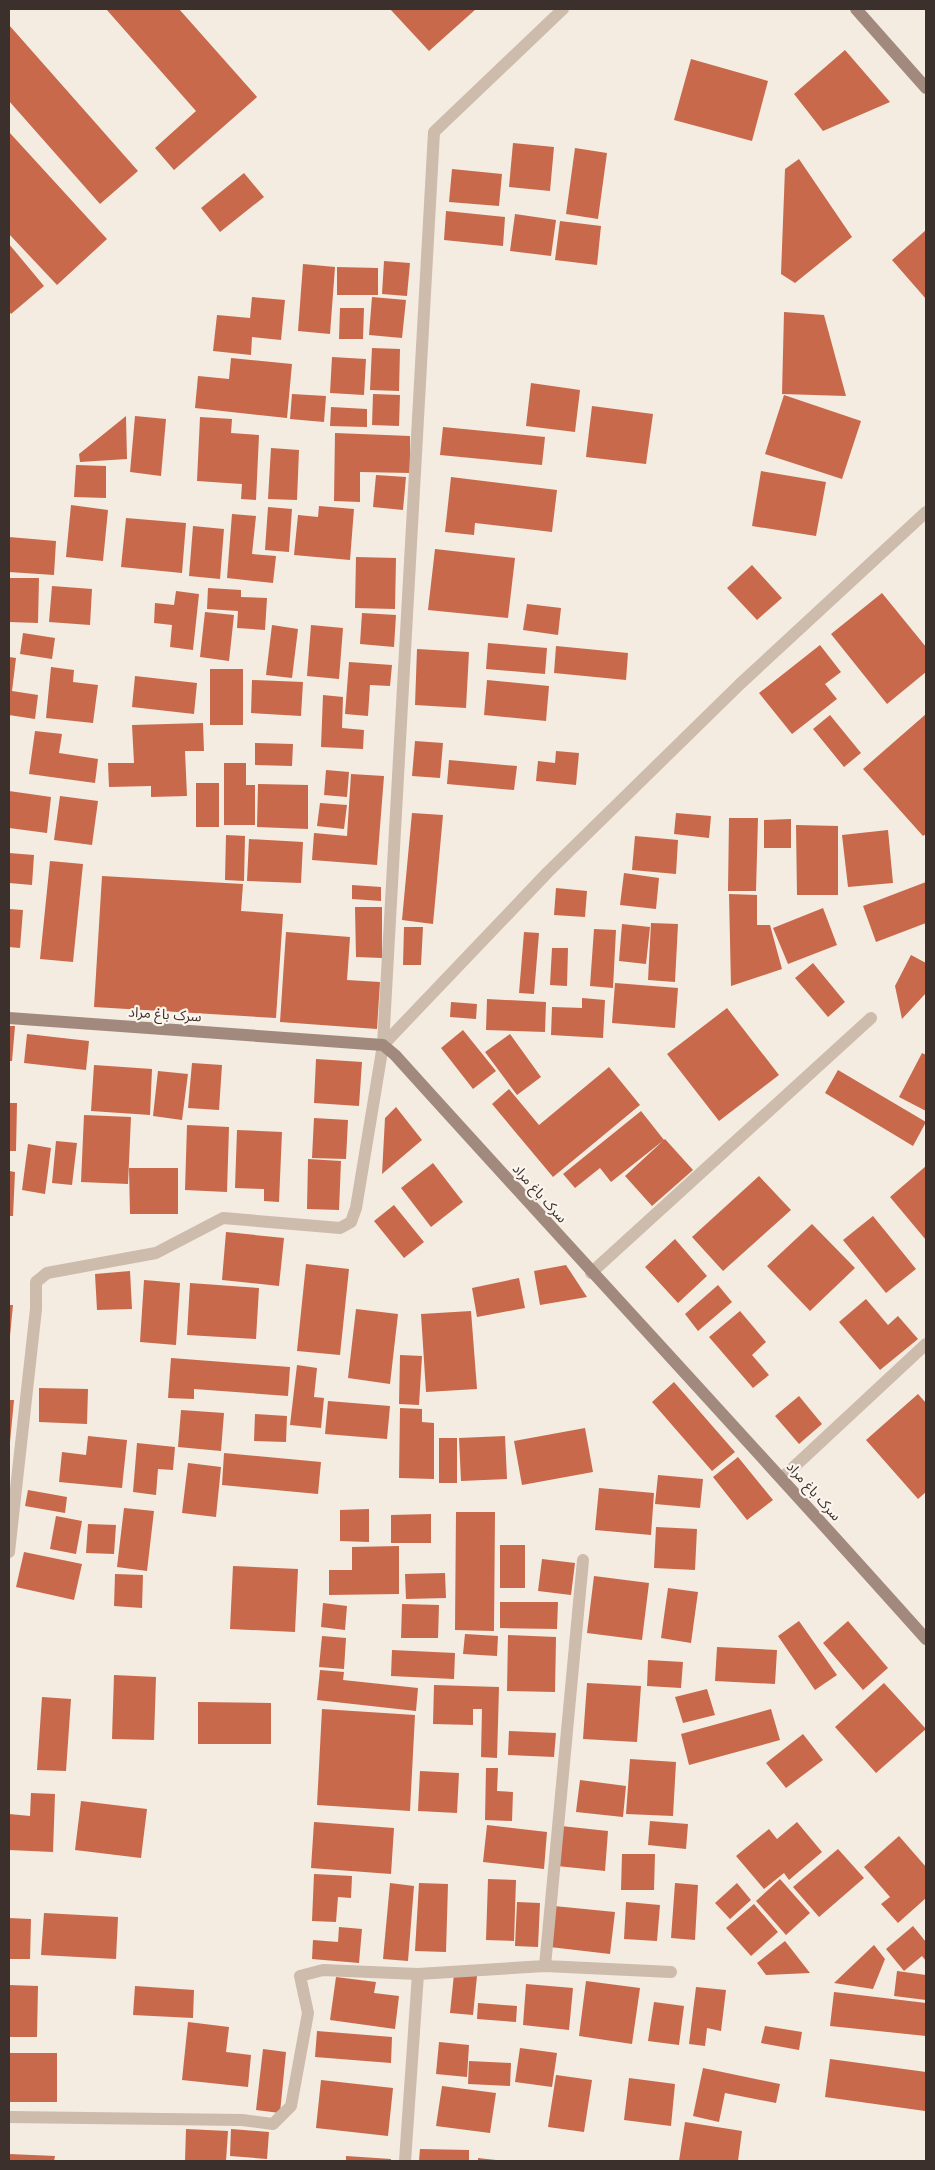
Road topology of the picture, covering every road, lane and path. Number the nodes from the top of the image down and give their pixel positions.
1 (563, 9) edge
2 (856, 9) edge
3 (926, 88) edge
4 (926, 512) edge
5 (9, 1018) edge
6 (871, 1018) dead end
7 (382, 1045) junction
8 (592, 1273) junction
9 (926, 1344) edge
10 (782, 1478) junction
11 (9, 1552) edge
12 (584, 1560) dead end
13 (926, 1639) edge
14 (544, 1966) junction
15 (671, 1972) dead end
16 (418, 1974) junction
17 (9, 2116) edge
18 (405, 2161) edge

1 - 7 street
2 - 3 street
4 - 7 street
5 - 7 street, سرک باغ مراد
6 - 8 street
7 - 8 street, سرک باغ مراد
7 - 11 street
8 - 10 street, سرک باغ مراد
9 - 10 street
10 - 13 street, سرک باغ مراد
12 - 14 street
14 - 15 street
14 - 16 street
16 - 17 street
16 - 18 street

